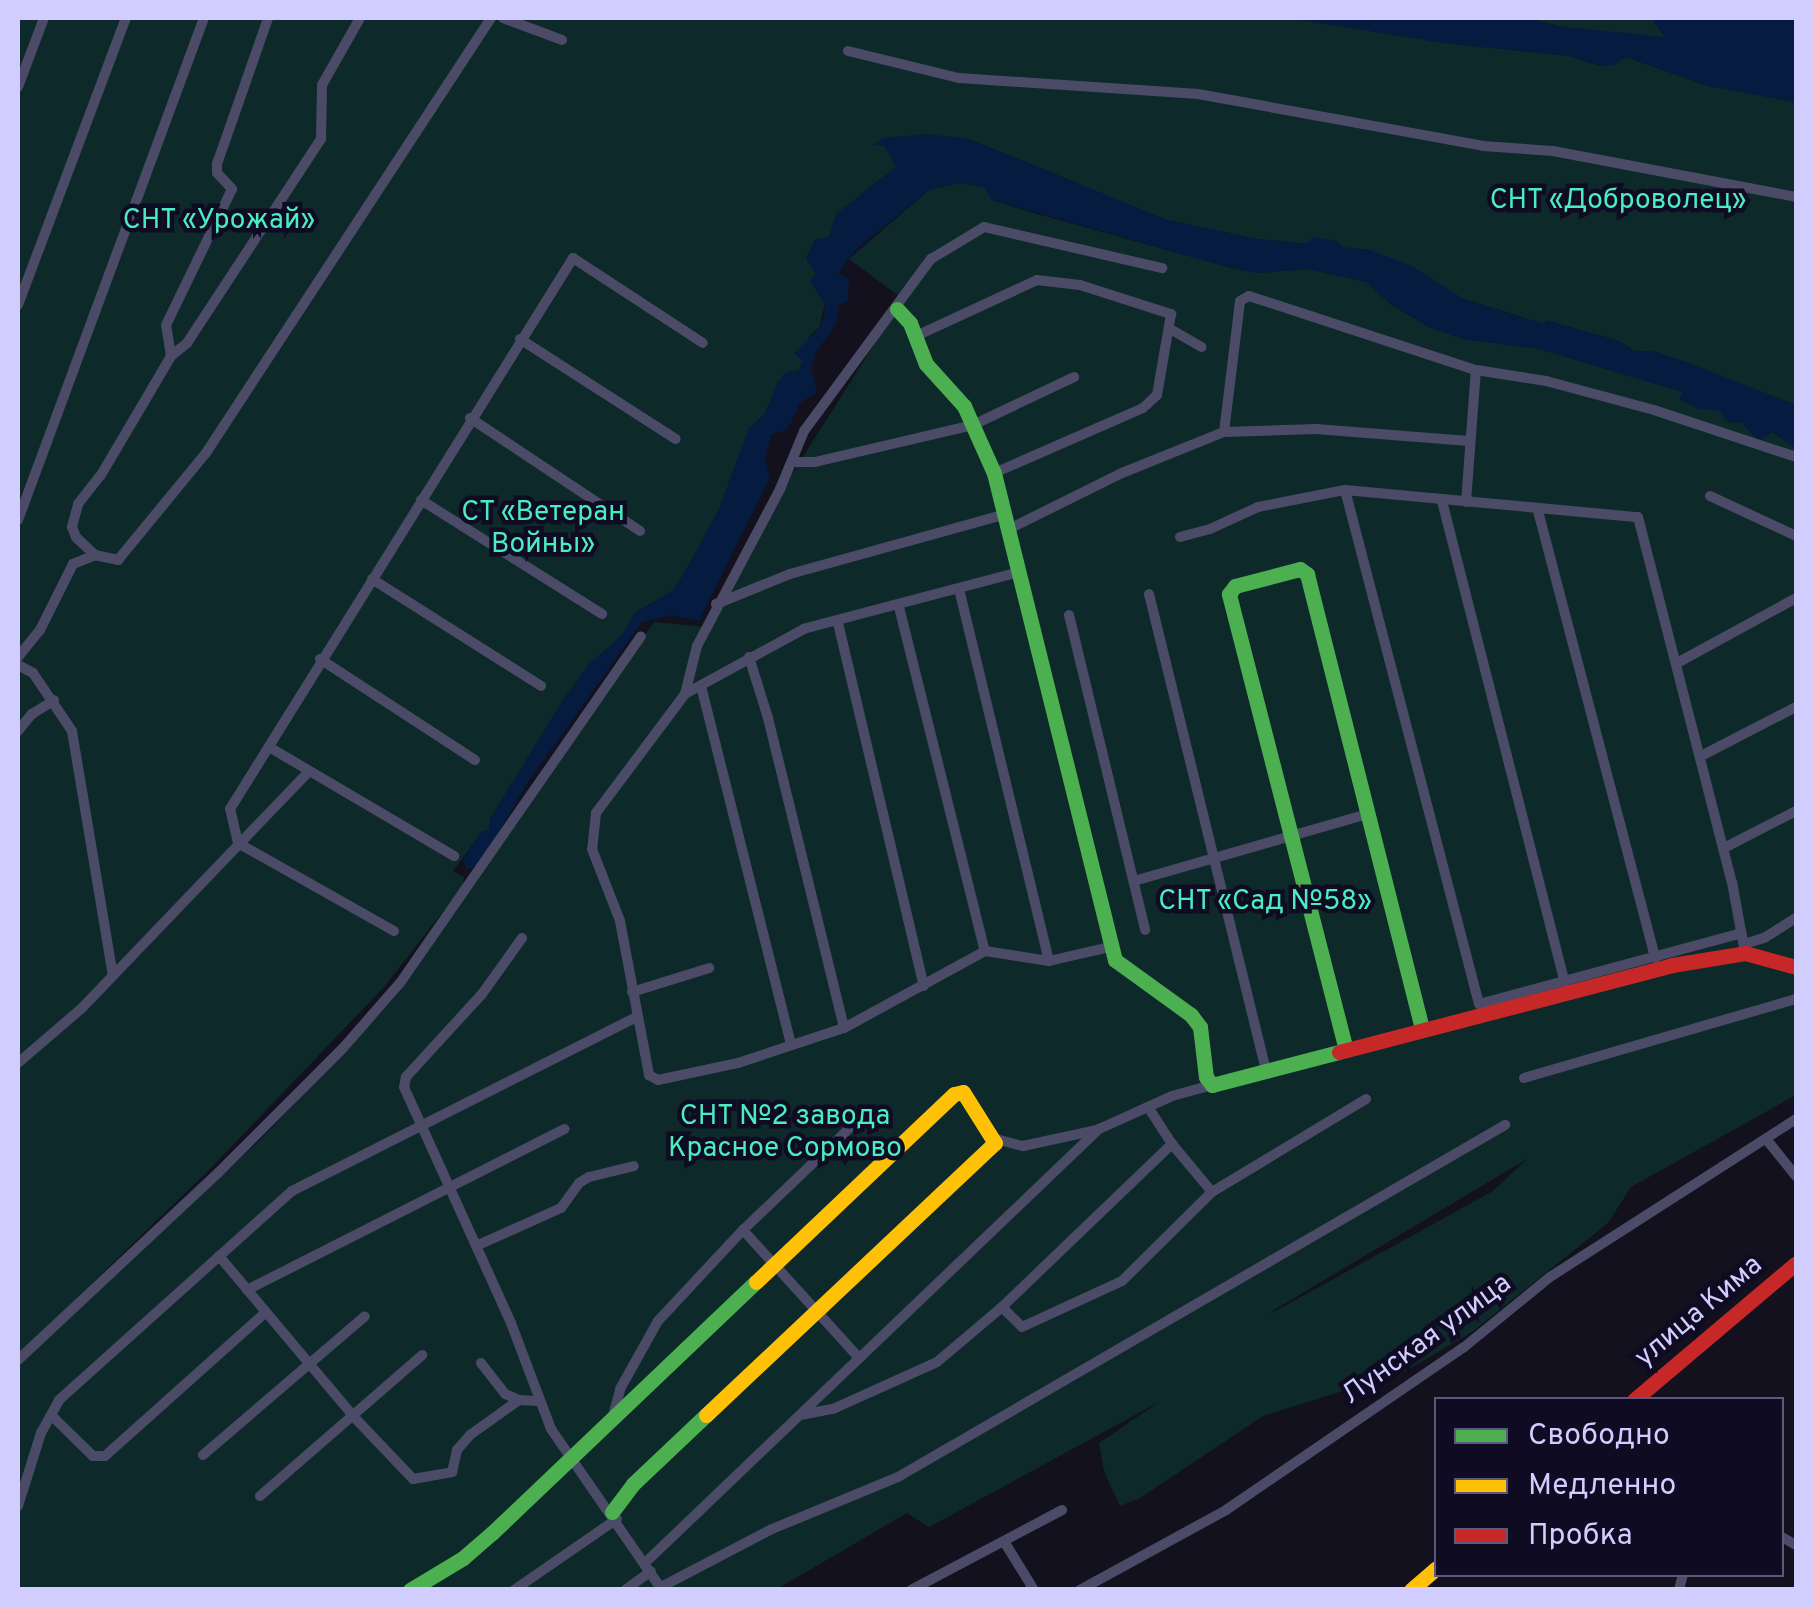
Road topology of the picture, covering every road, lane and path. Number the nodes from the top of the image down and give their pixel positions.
1 (44, 18) edge
2 (126, 18) edge
3 (204, 18) edge
4 (268, 18) edge
5 (360, 18) edge
6 (491, 18) edge
7 (503, 18) edge
8 (562, 40) dead end
9 (848, 51) dead end
10 (18, 87) edge
11 (1796, 197) edge
12 (1162, 268) dead end
13 (18, 304) edge
14 (897, 309) junction
15 (1172, 330) junction
16 (916, 336) junction
17 (520, 339) junction
18 (702, 343) dead end
19 (1202, 347) dead end
20 (172, 356) junction
21 (1476, 370) junction
22 (1074, 378) dead end
23 (470, 418) junction
24 (974, 425) junction
25 (1224, 432) junction
26 (676, 439) dead end
27 (1469, 441) junction
28 (1796, 457) edge
29 (793, 462) junction
30 (994, 472) junction
31 (1345, 490) junction
32 (1710, 496) dead end
33 (421, 500) junction
34 (1442, 500) junction
35 (1466, 502) junction
36 (1538, 511) junction
37 (18, 520) edge
38 (1007, 521) junction
39 (640, 531) dead end
40 (1180, 536) dead end
41 (1796, 536) edge
42 (95, 555) junction
43 (1019, 572) junction
44 (372, 579) junction
45 (959, 589) junction
46 (1149, 594) dead end
47 (1796, 598) edge
48 (716, 604) junction
49 (899, 606) junction
50 (602, 614) dead end
51 (1069, 614) dead end
52 (838, 622) junction
53 (641, 636) dead end
54 (748, 657) junction
55 (320, 659) junction
56 (18, 661) edge
57 (1678, 663) junction
58 (541, 686) dead end
59 (702, 686) junction
60 (685, 694) junction
61 (54, 700) junction
62 (1796, 707) edge
63 (18, 731) edge
64 (269, 746) junction
65 (1701, 756) junction
66 (475, 760) dead end
67 (307, 772) junction
68 (1796, 812) edge
69 (1368, 814) junction
70 (1292, 836) junction
71 (238, 842) junction
72 (1724, 848) junction
73 (454, 856) dead end
74 (1212, 858) junction
75 (1134, 880) junction
76 (1796, 918) edge
77 (1146, 930) dead end
78 (394, 931) dead end
79 (522, 938) dead end
80 (1744, 943) junction
81 (1110, 948) junction
82 (985, 952) junction
83 (1654, 958) junction
84 (1048, 961) junction
85 (1796, 967) edge
86 (709, 968) dead end
87 (113, 976) junction
88 (1565, 982) junction
89 (924, 986) junction
90 (632, 992) junction
91 (1796, 999) edge
92 (637, 1018) junction
93 (1422, 1027) junction
94 (844, 1028) junction
95 (792, 1045) junction
96 (1346, 1050) junction
97 (18, 1063) edge
98 (1267, 1073) junction
99 (1524, 1078) dead end
100 (1212, 1084) junction
101 (1366, 1100) dead end
102 (1148, 1106) junction
103 (1796, 1119) edge
104 (420, 1123) junction
105 (852, 1125) dead end
106 (1505, 1125) dead end
107 (1099, 1129) junction
108 (564, 1130) dead end
109 (996, 1139) junction
110 (1766, 1139) junction
111 (1172, 1144) junction
112 (634, 1166) dead end
113 (1796, 1176) edge
114 (450, 1186) junction
115 (1212, 1192) junction
116 (744, 1230) junction
117 (476, 1246) junction
118 (220, 1256) junction
119 (1796, 1263) edge
120 (774, 1265) junction
121 (247, 1290) junction
122 (1002, 1307) junction
123 (266, 1312) junction
124 (816, 1313) junction
125 (365, 1316) dead end
126 (422, 1355) dead end
127 (859, 1358) junction
128 (18, 1360) edge
129 (482, 1363) dead end
130 (310, 1364) junction
131 (1638, 1397) edge
132 (519, 1400) junction
133 (538, 1401) junction
134 (800, 1415) junction
135 (52, 1416) junction
136 (354, 1417) junction
137 (612, 1422) junction
138 (203, 1455) dead end
139 (571, 1455) junction
140 (260, 1496) dead end
141 (18, 1506) edge
142 (1062, 1510) dead end
143 (614, 1516) junction
144 (1005, 1543) junction
145 (648, 1567) junction
146 (1434, 1570) edge
147 (662, 1588) edge
148 (410, 1590) edge
149 (514, 1590) edge
150 (625, 1590) edge
151 (910, 1590) edge
152 (1034, 1590) edge
153 (1080, 1590) edge
154 (1411, 1590) edge

1 - 10 street
2 - 13 street
3 - 37 street
4 - 20 street
5 - 20 street
6 - 42 street
7 - 8 street
9 - 11 street
12 - 14 street
14 - 16 street
14 - 29 street
15 - 16 street
15 - 19 street
15 - 30 street
16 - 24 street
17 - 18 street
17 - 23 street
17 - 26 street
20 - 42 street
21 - 25 street
21 - 27 street
21 - 28 street
22 - 24 street
23 - 33 street
23 - 39 street
24 - 29 street
24 - 30 street
25 - 27 street
25 - 38 street
27 - 35 street
29 - 48 street
30 - 38 street
31 - 34 street
31 - 40 street
31 - 88 street
32 - 41 street
33 - 44 street
33 - 50 street
34 - 35 street
34 - 88 street
35 - 36 street
36 - 57 street
36 - 83 street
38 - 43 street
38 - 48 street
42 - 56 street
43 - 45 street
43 - 81 street
44 - 55 street
44 - 58 street
45 - 49 street
45 - 84 street
46 - 74 street
47 - 57 street
48 - 60 street
49 - 52 street
49 - 82 street
51 - 75 street
52 - 54 street
52 - 89 street
53 - 128 street
54 - 59 street
54 - 94 street
55 - 64 street
55 - 66 street
56 - 61 street
57 - 65 street
59 - 60 street
59 - 95 street
60 - 90 street
61 - 63 street
61 - 87 street
62 - 65 street
64 - 67 street
64 - 71 street
65 - 72 street
67 - 71 street
67 - 73 street
68 - 72 street
69 - 70 street
69 - 70 street
69 - 93 street
70 - 74 street
70 - 96 street
71 - 78 street
71 - 87 street
72 - 80 street
74 - 75 street
74 - 98 street
75 - 77 street
76 - 80 street
79 - 104 street
80 - 83 street
80 - 85 street
80 - 93 street
81 - 84 street
81 - 100 street
82 - 84 street
82 - 89 street
83 - 88 street
86 - 90 street
87 - 97 street
89 - 94 street
90 - 92 street
91 - 99 street
92 - 95 street
92 - 104 street
93 - 96 street
94 - 95 street
96 - 98 street
98 - 100 street
100 - 102 street
101 - 115 street
102 - 107 street
102 - 111 street
103 - 110 street, Лунская улица
104 - 114 street
104 - 118 street
105 - 116 street
106 - 147 street
107 - 109 street
107 - 127 street
108 - 114 street
109 - 120 street
109 - 124 street
110 - 113 street
110 - 153 street, Лунская улица
111 - 115 street
111 - 122 street
112 - 117 street
114 - 117 street
114 - 121 street
115 - 122 street
116 - 120 street
116 - 137 street
117 - 133 street
118 - 121 street
118 - 135 street
119 - 131 street, улица Кима
120 - 124 street
120 - 137 street
121 - 123 street
122 - 134 street
123 - 130 street
123 - 135 street
124 - 127 street
124 - 143 street
125 - 130 street
126 - 136 street
127 - 134 street
129 - 132 street
130 - 136 street
130 - 138 street
132 - 133 street
132 - 136 street
133 - 139 street
134 - 145 street
135 - 141 street
136 - 140 street
137 - 139 street
139 - 143 street
139 - 148 street
142 - 144 street
143 - 145 street
143 - 149 street
144 - 151 street
144 - 152 street
145 - 147 street
145 - 150 street
146 - 154 street

